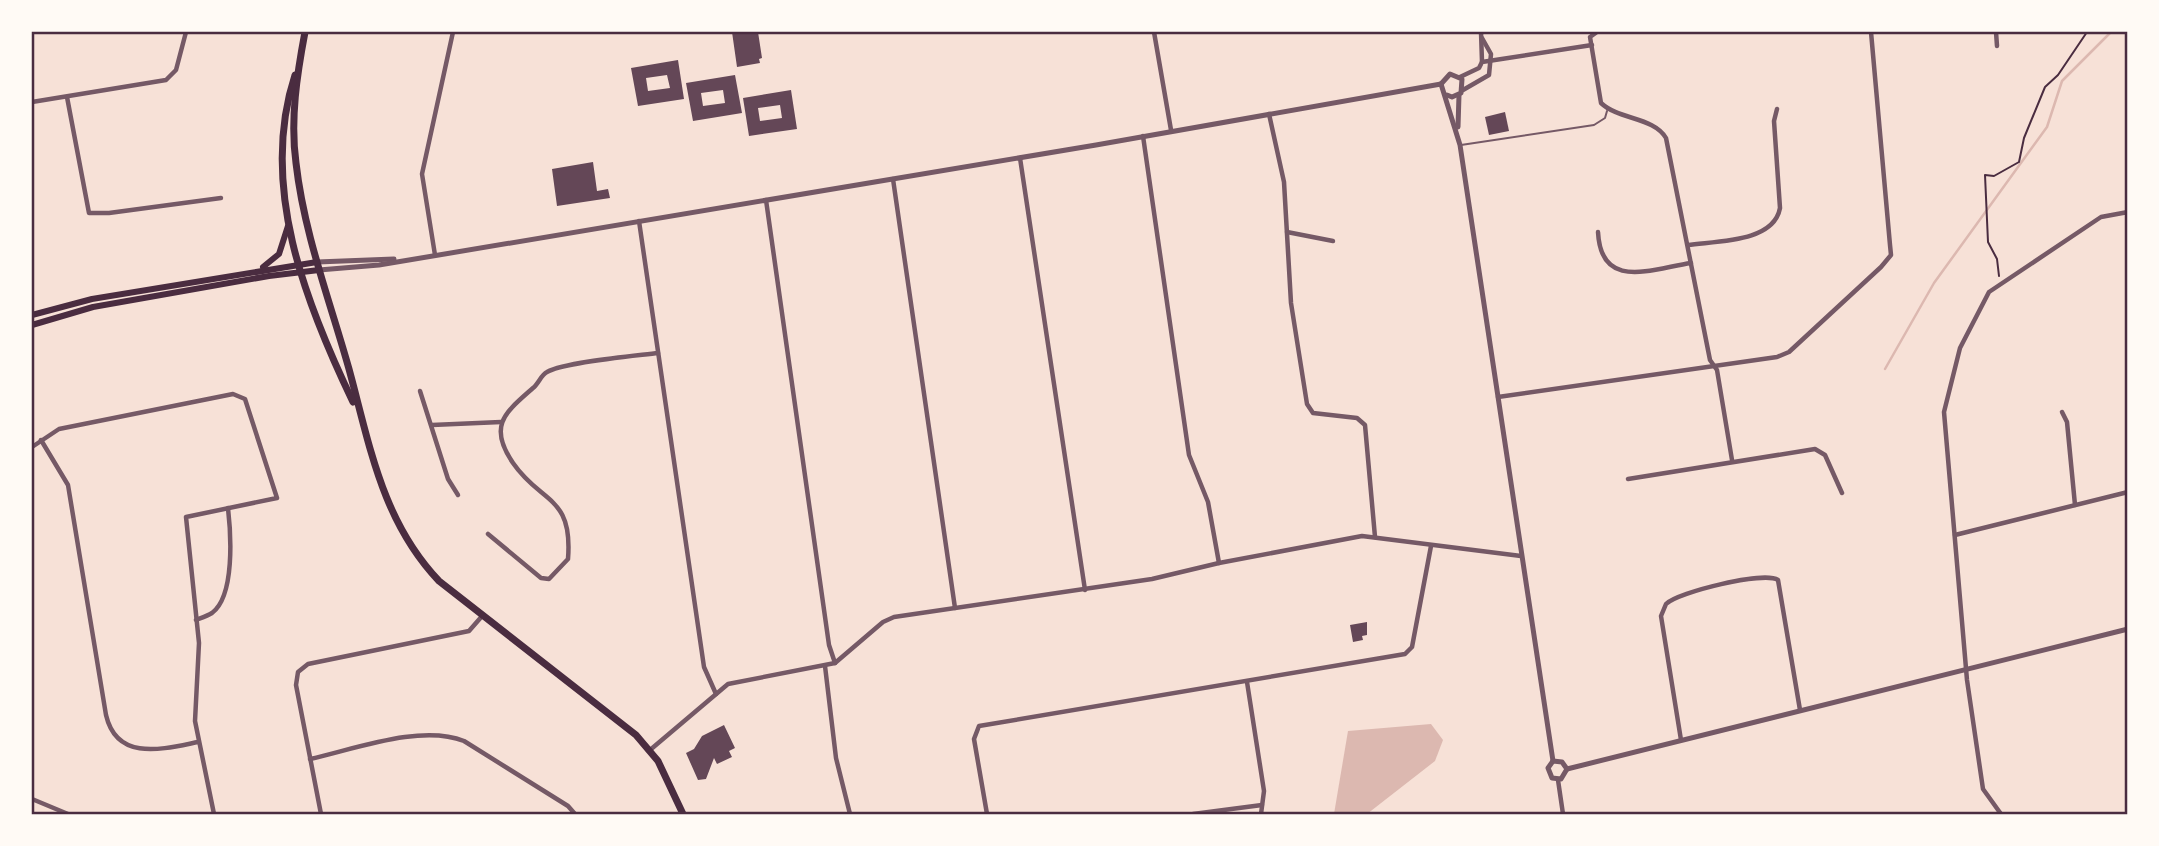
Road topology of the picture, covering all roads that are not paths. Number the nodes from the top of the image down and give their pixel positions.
1 (186, 32) edge
2 (305, 32) edge
3 (453, 32) edge
4 (1154, 32) edge
5 (1597, 32) edge
6 (1871, 32) edge
7 (1996, 32) edge
8 (1482, 35) edge
9 (1592, 46) junction
10 (1997, 46) dead end
11 (1491, 61) junction
12 (1482, 62) junction
13 (299, 64) junction
14 (1460, 76) junction
15 (1441, 84) junction
16 (1461, 92) junction
17 (1447, 95) junction
18 (67, 97) junction
19 (32, 102) edge
20 (1608, 109) junction
21 (1777, 109) dead end
22 (1269, 113) junction
23 (1171, 130) junction
24 (1457, 130) junction
25 (1143, 136) junction
26 (1460, 145) junction
27 (1020, 158) junction
28 (893, 179) junction
29 (221, 198) dead end
30 (766, 200) junction
31 (2127, 212) edge
32 (639, 220) junction
33 (288, 226) junction
34 (1287, 232) junction
35 (1598, 232) dead end
36 (1333, 241) dead end
37 (1688, 245) junction
38 (435, 255) junction
39 (1691, 263) junction
40 (318, 266) junction
41 (299, 267) junction
42 (258, 270) junction
43 (32, 315) edge
44 (32, 325) edge
45 (658, 353) junction
46 (1714, 365) junction
47 (420, 391) dead end
48 (1498, 397) junction
49 (2062, 412) dead end
50 (359, 416) junction
51 (501, 422) junction
52 (432, 425) junction
53 (41, 440) junction
54 (32, 447) edge
55 (1732, 460) junction
56 (1628, 478) dead end
57 (2127, 492) edge
58 (1842, 493) dead end
59 (457, 495) dead end
60 (2076, 505) junction
61 (228, 509) junction
62 (488, 534) dead end
63 (1955, 535) junction
64 (1375, 537) junction
65 (1431, 546) junction
66 (1521, 556) junction
67 (1219, 563) junction
68 (1085, 590) junction
69 (955, 608) junction
70 (483, 615) junction
71 (196, 620) junction
72 (2127, 629) edge
73 (835, 663) junction
74 (825, 666) junction
75 (1966, 669) junction
76 (1247, 682) junction
77 (716, 694) junction
78 (1800, 710) junction
79 (1681, 740) junction
80 (198, 742) junction
81 (650, 750) junction
82 (310, 759) junction
83 (1553, 761) junction
84 (1567, 769) junction
85 (1558, 780) junction
86 (32, 799) edge
87 (1262, 805) junction
88 (68, 814) edge
89 (214, 814) edge
90 (321, 814) edge
91 (575, 814) edge
92 (683, 814) edge
93 (850, 814) edge
94 (987, 814) edge
95 (1193, 814) edge
96 (1261, 814) edge
97 (1563, 814) edge
98 (2001, 814) edge

1 - 18 street
2 - 13 highway
3 - 38 street
4 - 23 street
5 - 9 street
6 - 46 street
7 - 10 street
8 - 11 street
8 - 12 street
9 - 11 street
9 - 20 street
11 - 12 street
11 - 16 street
12 - 14 street
13 - 33 highway
13 - 40 highway
14 - 15 street
14 - 16 street
15 - 17 street
15 - 22 street
16 - 17 street
16 - 24 street
17 - 24 street
18 - 19 street
18 - 29 street
20 - 26 lane
20 - 37 street
21 - 37 street
22 - 23 street
22 - 34 street
23 - 25 street
24 - 26 street
25 - 27 street
25 - 67 street
26 - 48 street
27 - 28 street
27 - 68 street
28 - 30 street
28 - 69 street
30 - 32 street
30 - 73 street
31 - 63 street
32 - 38 street
32 - 45 street
33 - 41 highway
33 - 42 main road
34 - 36 street
34 - 64 street
35 - 39 street
37 - 39 street
38 - 40 street
39 - 46 street
40 - 41 main road
40 - 50 highway
41 - 42 main road
41 - 44 main road
41 - 50 highway
42 - 43 main road
45 - 51 street
45 - 77 street
46 - 48 street
46 - 55 street
47 - 52 street
48 - 66 street
49 - 60 street
50 - 70 highway
51 - 52 street
51 - 62 street
52 - 59 street
53 - 54 street
53 - 61 street
53 - 80 street
55 - 56 street
55 - 58 street
57 - 60 street
60 - 63 street
61 - 71 street
61 - 71 street
63 - 75 street
64 - 65 street
64 - 67 street
65 - 66 street
65 - 76 street
66 - 83 street
67 - 68 street
68 - 69 street
69 - 73 street
70 - 81 highway
70 - 82 street
71 - 80 street
72 - 75 street
73 - 74 street
74 - 77 street
74 - 93 street
75 - 78 street
75 - 98 street
76 - 87 street
76 - 94 street
77 - 81 street
78 - 79 street
78 - 79 street
79 - 84 street
80 - 89 street
81 - 92 highway
82 - 90 street
82 - 91 street
83 - 84 street
83 - 85 street
84 - 85 street
85 - 97 street
86 - 88 street
87 - 95 street
87 - 96 street

